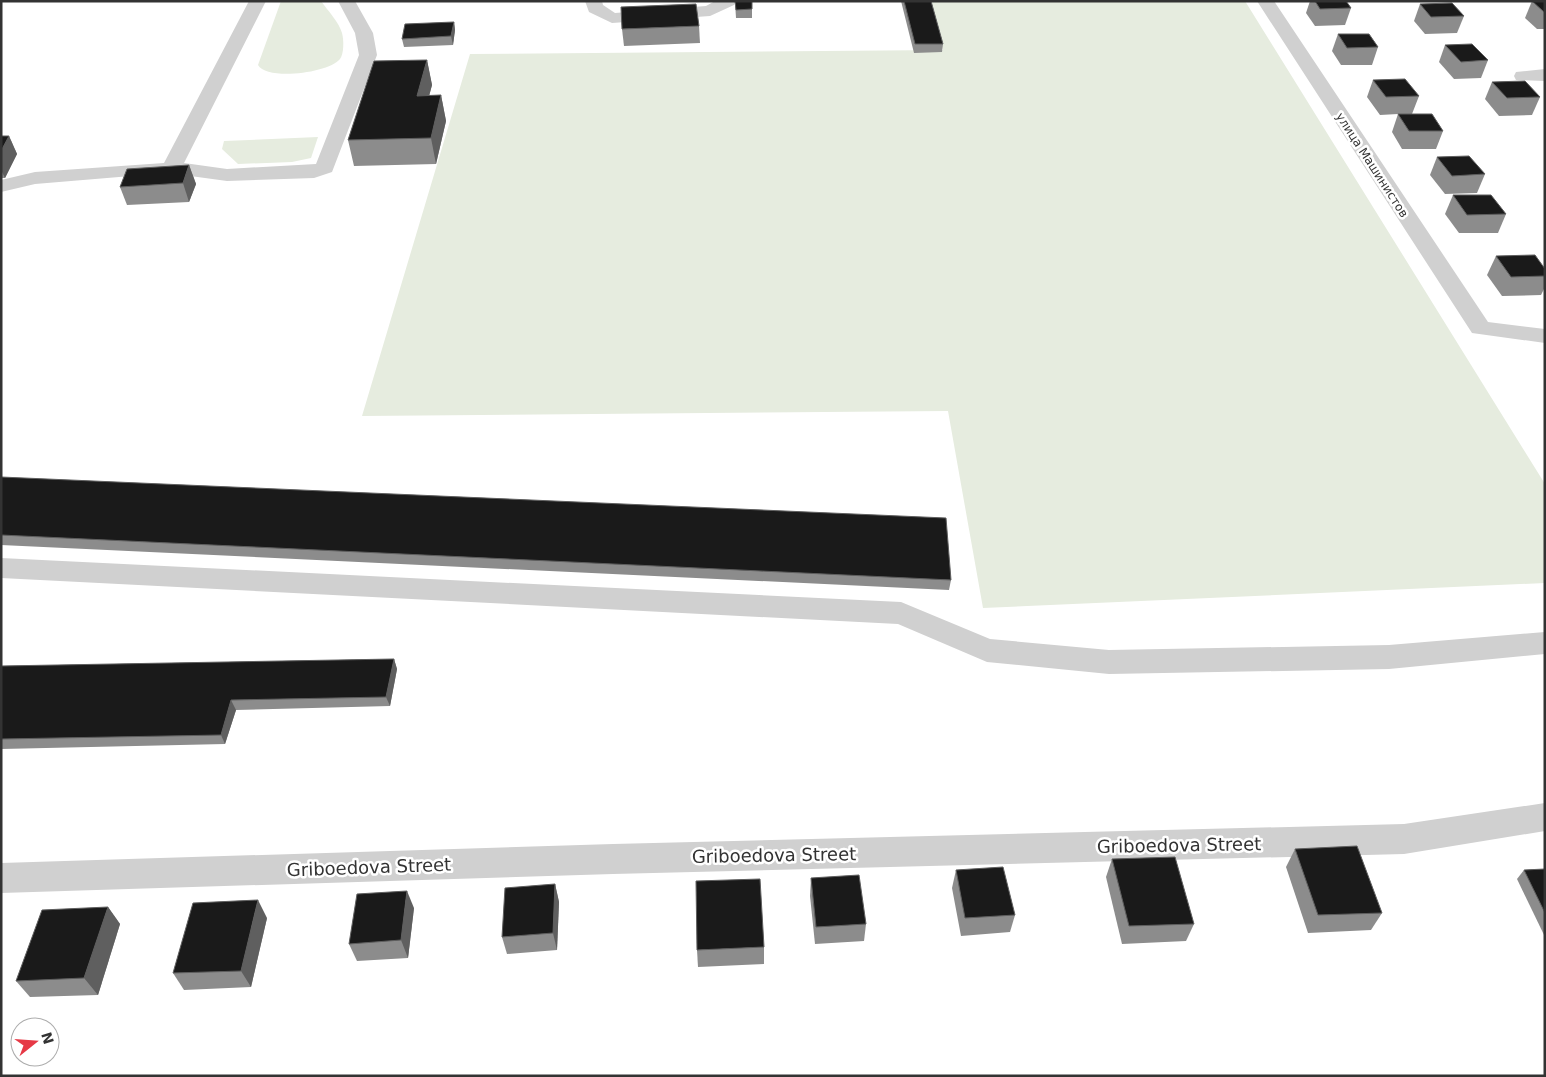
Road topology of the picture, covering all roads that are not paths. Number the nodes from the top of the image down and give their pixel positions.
1 (258, 1) edge
2 (346, 1) edge
3 (593, 1) edge
4 (728, 1) edge
5 (1265, 1) edge
6 (1523, 76) dead end
7 (1545, 76) edge
8 (171, 169) junction
9 (1, 186) edge
10 (1545, 336) edge
11 (1, 568) edge
12 (1545, 643) edge
13 (1545, 817) edge
14 (1, 878) edge

1 - 8 street
2 - 8 street
3 - 4 street
5 - 10 street, улица Машинистов
6 - 7 street
8 - 9 street
11 - 12 street
13 - 14 street, Griboedova Street

